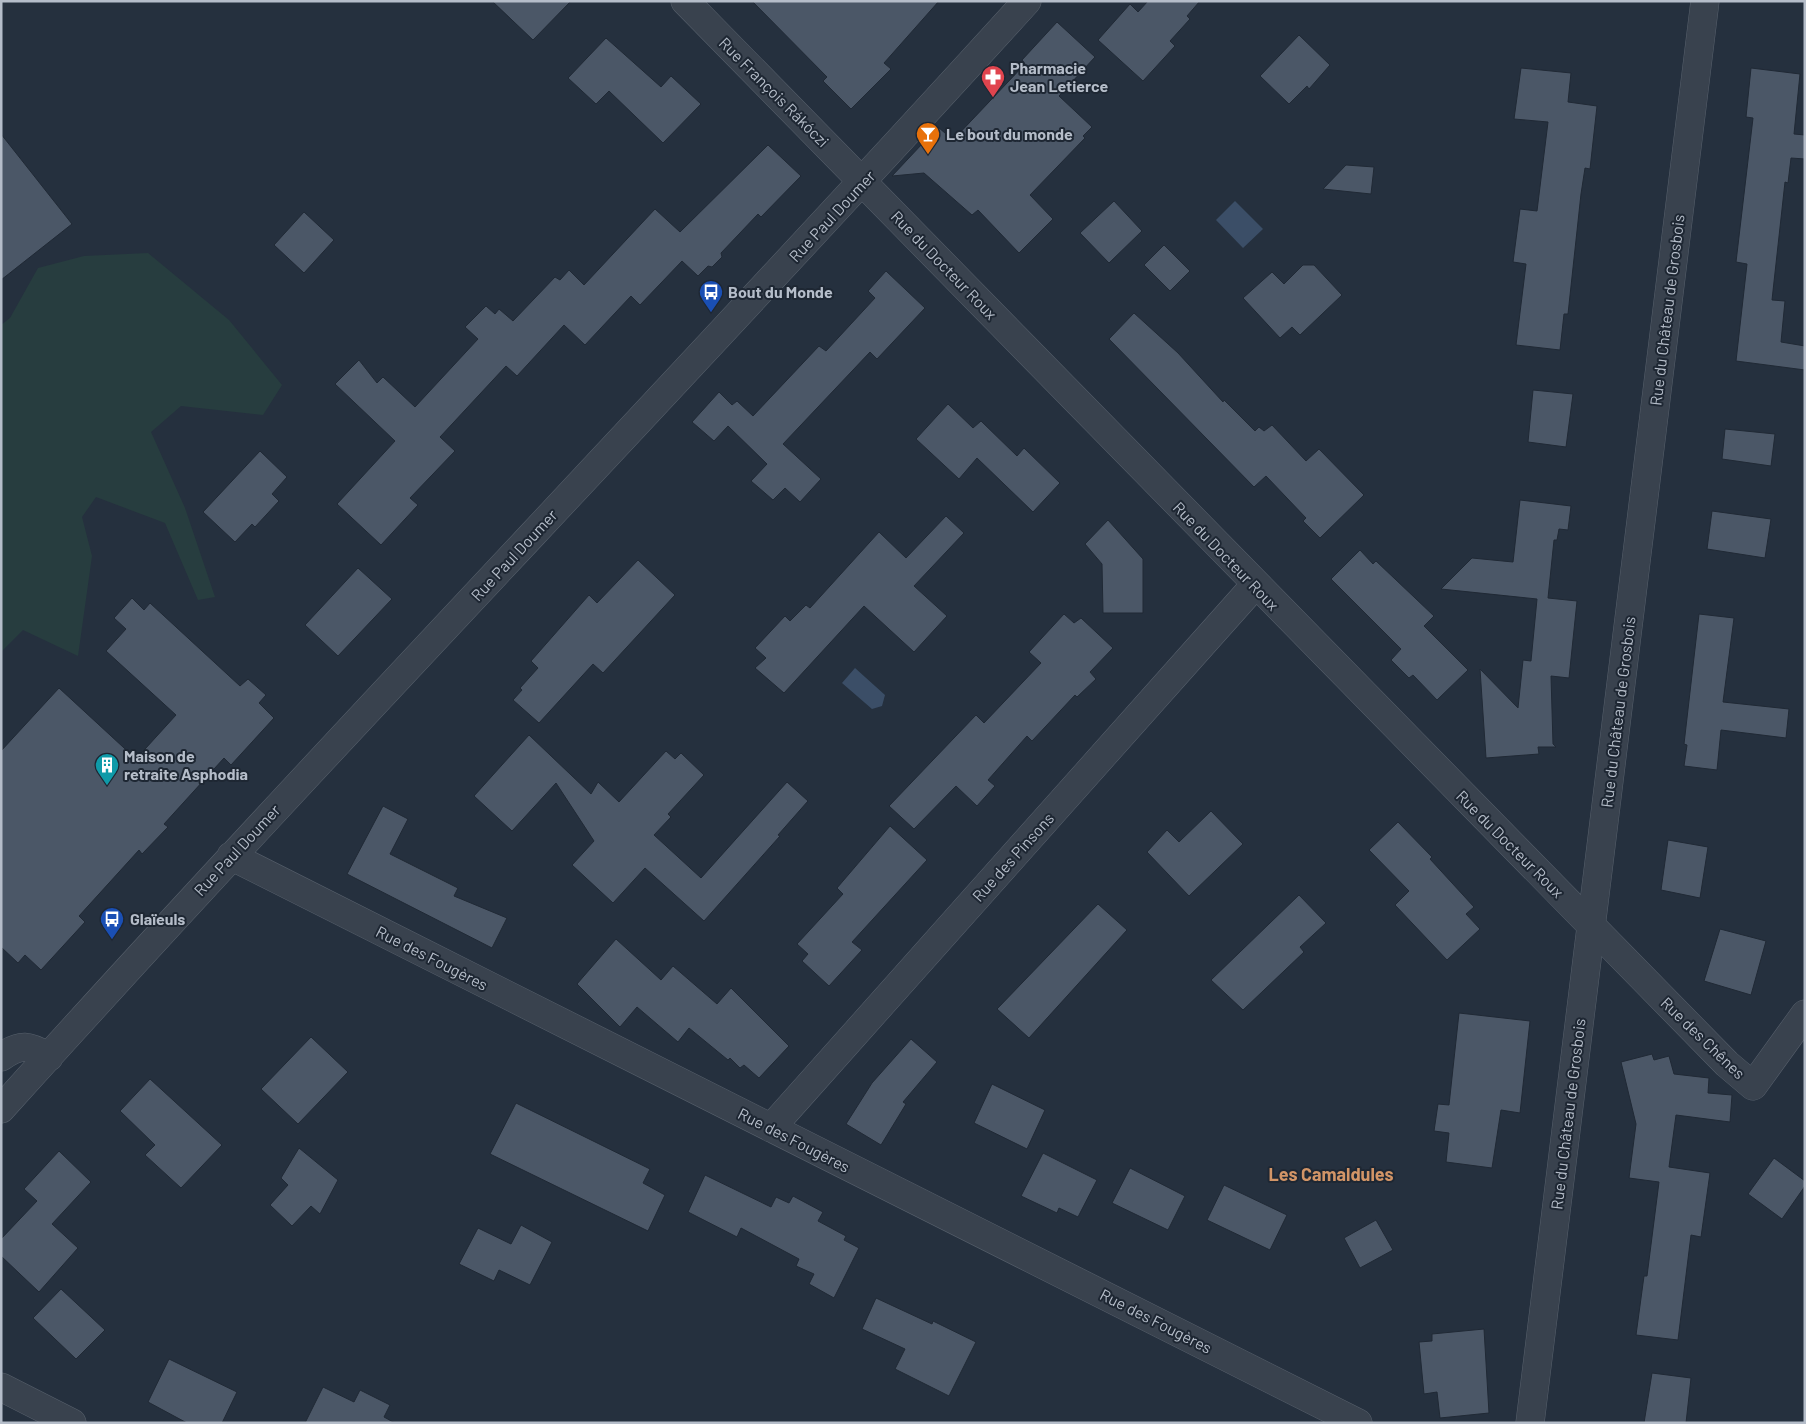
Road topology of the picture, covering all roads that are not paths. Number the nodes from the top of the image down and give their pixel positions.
1 (685, 1) edge
2 (1027, 1) edge
3 (1705, 1) edge
4 (864, 182) junction
5 (1255, 585) junction
6 (231, 856) junction
7 (1592, 927) junction
8 (1805, 1014) edge
9 (49, 1056) junction
10 (1, 1057) edge
11 (1, 1110) edge
12 (771, 1128) junction
13 (1, 1387) edge
14 (72, 1423) edge
15 (1358, 1423) edge
16 (1530, 1423) edge

1 - 4 street, Rue François Rákóczi
2 - 4 street, Rue Paul Doumer
3 - 7 street, Rue du Château de Grosbois
4 - 5 street, Rue du Docteur Roux
4 - 6 street, Rue Paul Doumer
5 - 7 street, Rue du Docteur Roux
5 - 12 street, Rue des Pinsons
6 - 9 street, Rue Paul Doumer
6 - 12 street, Rue des Fougères
7 - 8 street, Rue des Chênes
7 - 16 street, Rue du Château de Grosbois
9 - 10 street
9 - 11 street, Rue Paul Doumer
12 - 15 street, Rue des Fougères
13 - 14 street

